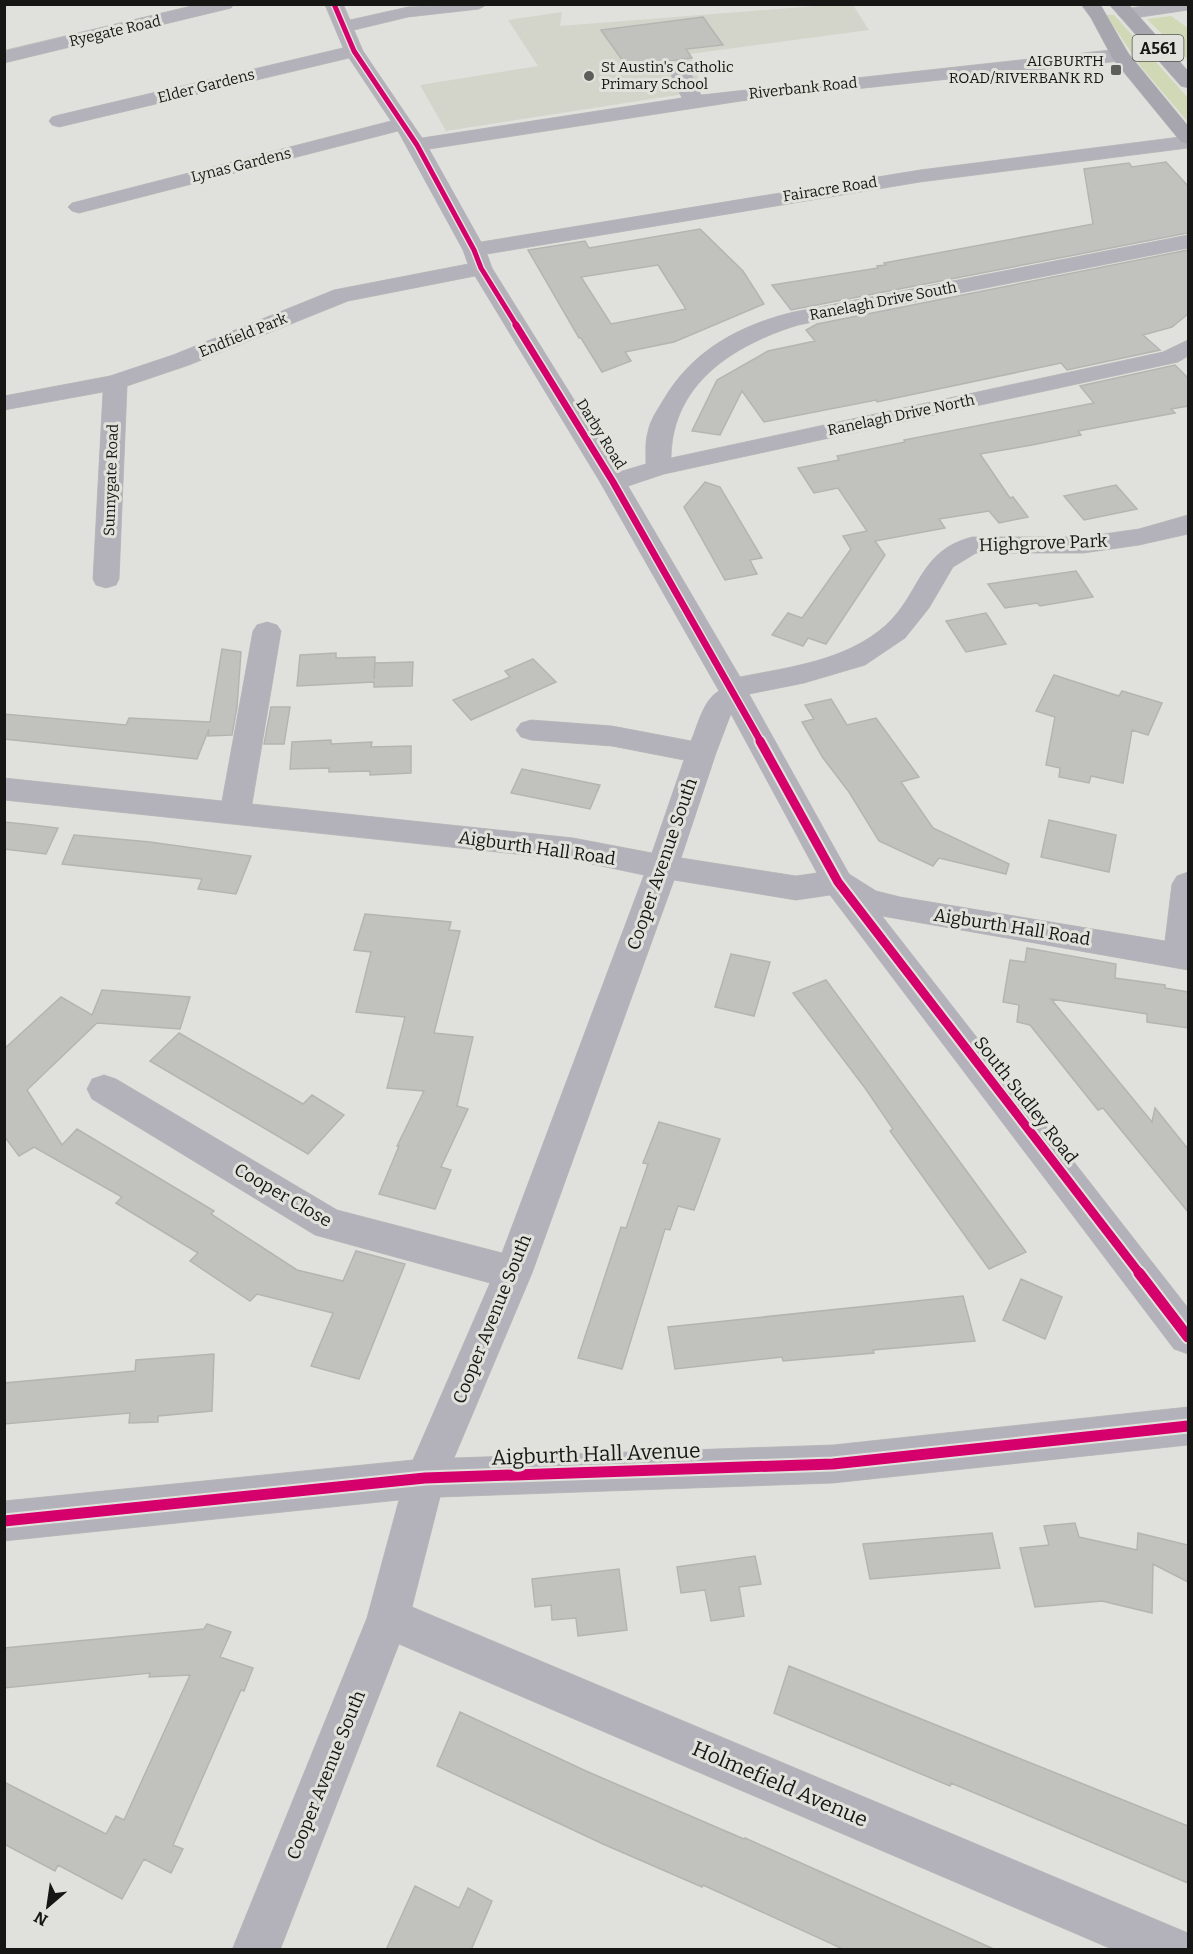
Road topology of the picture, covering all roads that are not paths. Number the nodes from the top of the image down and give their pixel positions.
1 (225, 4) edge
2 (334, 4) edge
3 (479, 4) edge
4 (1090, 4) edge
5 (1188, 4) edge
6 (1123, 9) edge
7 (344, 27) junction
8 (354, 51) junction
9 (1120, 55) junction
10 (4, 57) edge
11 (678, 68) dead end
12 (1188, 82) edge
13 (694, 102) junction
14 (59, 121) dead end
15 (403, 124) junction
16 (1188, 138) edge
17 (1188, 142) edge
18 (417, 146) junction
19 (79, 207) dead end
20 (1188, 241) edge
21 (478, 259) junction
22 (1188, 347) edge
23 (115, 382) junction
24 (4, 403) edge
25 (658, 468) junction
26 (613, 482) junction
27 (1188, 523) edge
28 (106, 579) dead end
29 (267, 631) dead end
30 (734, 691) junction
31 (529, 728) dead end
32 (701, 753) junction
33 (4, 789) edge
34 (235, 813) junction
35 (663, 867) junction
36 (837, 882) junction
37 (1188, 884) edge
38 (1184, 957) edge
39 (104, 1089) dead end
40 (513, 1273) junction
41 (1188, 1337) edge
42 (1188, 1426) edge
43 (425, 1478) junction
44 (4, 1521) edge
45 (388, 1618) junction
46 (256, 1950) edge
47 (1172, 1950) edge

1 - 10 street, Ryegate Road
2 - 7 street, Darby Road
3 - 7 street
4 - 9 highway, A561
5 - 6 street
6 - 12 highway, A561
7 - 8 street, Darby Road
8 - 14 street, Elder Gardens
8 - 15 street, Darby Road
9 - 13 street, Riverbank Road
9 - 16 highway, A561
11 - 13 street
13 - 18 street, Riverbank Road
15 - 18 street, Darby Road
15 - 19 street, Lynas Gardens
17 - 21 street, Fairacre Road
18 - 21 street, Darby Road
20 - 25 street, Ranelagh Drive South
21 - 23 street, Endfield Park
21 - 26 street, Darby Road
22 - 25 street, Ranelagh Drive North
23 - 24 street, Endfield Park
23 - 28 street, Sunnygate Road
25 - 26 street, Ranelagh Drive North
26 - 30 street, Darby Road
27 - 30 street, Highgrove Park
29 - 34 street
30 - 32 street, Cooper Avenue South
30 - 36 street, Darby Road
31 - 32 street
32 - 35 street, Cooper Avenue South
33 - 34 street, Aigburth Hall Road
34 - 35 street, Aigburth Hall Road
35 - 36 street, Aigburth Hall Road
35 - 40 street, Cooper Avenue South
36 - 38 street, Aigburth Hall Road
36 - 41 street, South Sudley Road
37 - 38 street
39 - 40 street, Cooper Close
40 - 43 street, Cooper Avenue South
42 - 43 street, Aigburth Hall Avenue
43 - 44 street, Aigburth Hall Avenue
43 - 45 street, Cooper Avenue South
45 - 46 street, Cooper Avenue South
45 - 47 street, Holmefield Avenue

